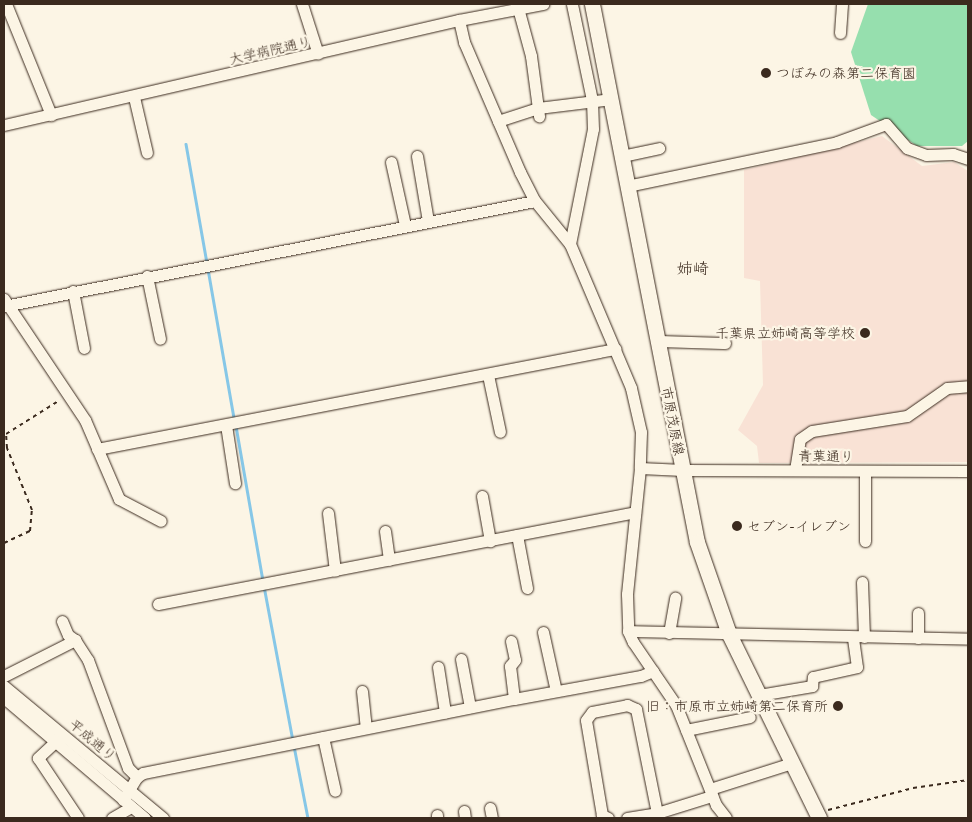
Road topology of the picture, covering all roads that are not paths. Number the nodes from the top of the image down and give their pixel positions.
1 (6, 4) edge
2 (302, 4) edge
3 (543, 4) edge
4 (572, 4) edge
5 (592, 4) edge
6 (842, 4) edge
7 (518, 8) junction
8 (485, 9) edge
9 (459, 20) junction
10 (840, 33) dead end
11 (318, 54) junction
12 (134, 96) junction
13 (610, 99) junction
14 (592, 100) junction
15 (539, 112) junction
16 (52, 115) junction
17 (498, 121) junction
18 (4, 125) edge
19 (659, 148) dead end
20 (147, 153) dead end
21 (418, 156) dead end
22 (622, 156) junction
23 (968, 159) edge
24 (391, 162) dead end
25 (628, 186) junction
26 (535, 201) junction
27 (428, 221) junction
28 (405, 225) junction
29 (570, 244) junction
30 (147, 276) junction
31 (73, 290) junction
32 (5, 302) edge
33 (160, 339) dead end
34 (657, 341) junction
35 (725, 343) dead end
36 (84, 348) dead end
37 (616, 349) junction
38 (488, 375) junction
39 (968, 386) edge
40 (226, 425) junction
41 (500, 432) dead end
42 (97, 449) junction
43 (640, 468) junction
44 (683, 470) junction
45 (795, 470) junction
46 (865, 471) junction
47 (968, 471) edge
48 (235, 483) dead end
49 (482, 496) dead end
50 (635, 512) junction
51 (328, 513) dead end
52 (161, 521) dead end
53 (385, 531) dead end
54 (518, 535) junction
55 (490, 541) junction
56 (865, 541) dead end
57 (389, 560) junction
58 (336, 571) junction
59 (862, 582) dead end
60 (528, 588) dead end
61 (675, 598) dead end
62 (158, 604) dead end
63 (918, 613) dead end
64 (62, 621) dead end
65 (628, 630) junction
66 (543, 632) dead end
67 (669, 633) junction
68 (729, 634) junction
69 (858, 637) junction
70 (918, 638) junction
71 (968, 639) edge
72 (75, 640) junction
73 (511, 641) dead end
74 (461, 659) dead end
75 (438, 667) dead end
76 (652, 671) junction
77 (4, 676) edge
78 (4, 686) edge
79 (362, 691) dead end
80 (556, 691) junction
81 (759, 695) junction
82 (4, 698) edge
83 (514, 698) junction
84 (470, 707) junction
85 (445, 712) junction
86 (750, 717) dead end
87 (366, 728) junction
88 (686, 730) junction
89 (323, 737) junction
90 (56, 741) junction
91 (792, 763) junction
92 (137, 777) junction
93 (130, 790) junction
94 (335, 791) dead end
95 (711, 793) junction
96 (127, 803) junction
97 (657, 813) junction
98 (818, 816) edge
99 (78, 818) edge
100 (112, 818) edge
101 (145, 818) edge
102 (163, 818) edge
103 (608, 818) edge
104 (627, 818) edge
105 (726, 818) edge

1 - 16 street
2 - 11 street
3 - 7 street, 大学病院通り
4 - 14 street
5 - 13 main road, 市原茂原線
6 - 10 street
7 - 8 street, 大学病院通り
7 - 15 street
8 - 9 street, 大学病院通り
9 - 11 street, 大学病院通り
9 - 17 street
11 - 12 street, 大学病院通り
12 - 16 street, 大学病院通り
12 - 20 street
13 - 14 street
13 - 22 main road, 市原茂原線
14 - 15 street
14 - 29 street
15 - 17 street
16 - 18 street, 大学病院通り
17 - 26 street
19 - 22 street
21 - 27 street
22 - 25 main road, 市原茂原線
23 - 25 street
24 - 28 street
25 - 34 main road, 市原茂原線
26 - 27 street
26 - 29 street
27 - 28 street
28 - 30 street
29 - 37 street
30 - 31 street
30 - 33 street
31 - 32 street
31 - 36 street
32 - 42 street
34 - 35 street
34 - 44 main road, 市原茂原線
37 - 38 street
37 - 43 street
38 - 40 street
38 - 41 street
39 - 45 street
40 - 42 street
40 - 48 street
42 - 52 street
43 - 44 street, 青葉通り
43 - 50 street
44 - 45 street, 青葉通り
44 - 68 main road, 市原茂原線
45 - 46 street, 青葉通り
46 - 47 street, 青葉通り
46 - 56 street
49 - 55 street
50 - 54 street
50 - 65 street
51 - 58 street
53 - 57 street
54 - 55 street
54 - 60 street
55 - 57 street
57 - 58 street
58 - 62 street
59 - 69 street
61 - 67 street
63 - 70 street
64 - 72 street
65 - 67 street
65 - 76 street
66 - 80 street
67 - 68 street
68 - 69 street
68 - 81 main road, 市原茂原線
69 - 70 street
69 - 81 street
70 - 71 street
72 - 77 street
72 - 92 street
73 - 83 street
74 - 84 street
75 - 85 street
76 - 80 street
76 - 88 street
78 - 93 street, 平成通り
79 - 87 street
80 - 83 street
81 - 91 main road, 市原茂原線
82 - 90 street, 平成通り
83 - 84 street
84 - 85 street
85 - 87 street
86 - 88 street
87 - 89 street
88 - 95 street
89 - 92 street
89 - 94 street
90 - 96 street, 平成通り
90 - 99 street
91 - 95 street
91 - 98 main road, 市原茂原線
92 - 93 street
93 - 96 street
93 - 102 street, 平成通り
95 - 97 street
95 - 105 street
96 - 100 street
96 - 101 street, 平成通り
97 - 103 street
97 - 104 street

